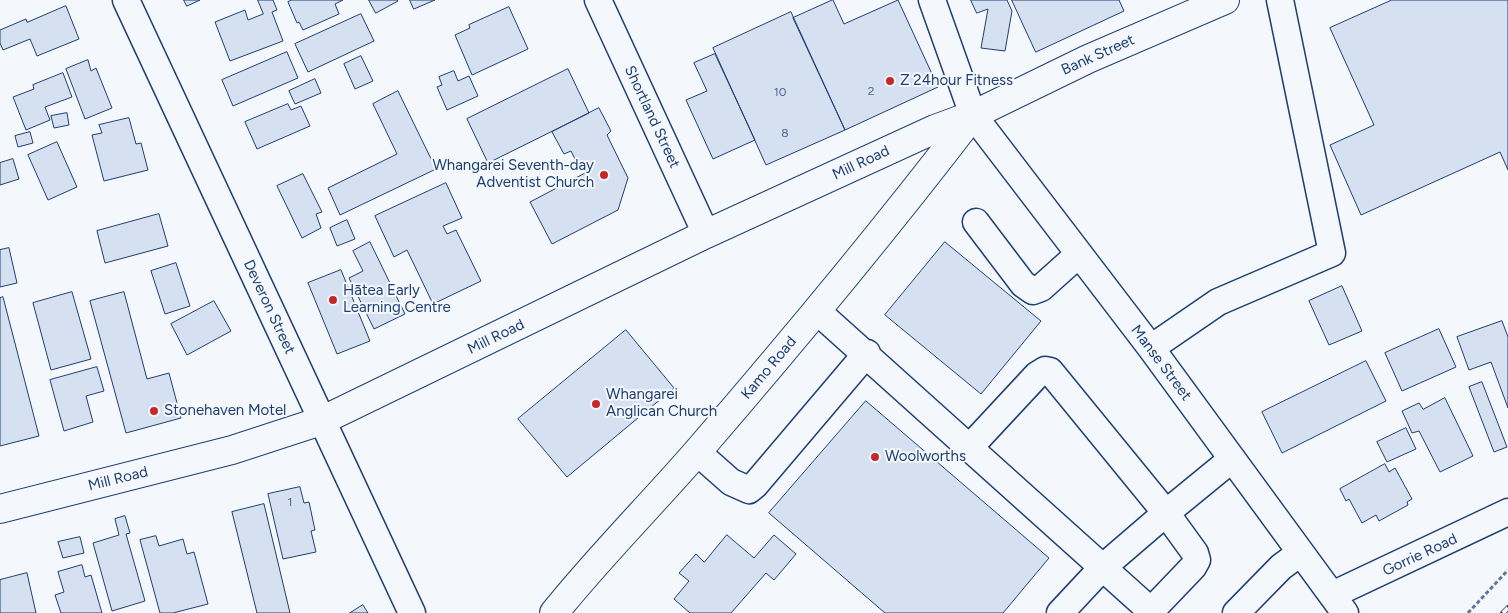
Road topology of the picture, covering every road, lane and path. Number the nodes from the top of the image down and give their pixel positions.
1 (126, 0) edge
2 (598, 0) edge
3 (932, 0) edge
4 (1280, 0) edge
5 (1215, 2) edge
6 (973, 115) junction
7 (976, 222) dead end
8 (706, 234) junction
9 (1079, 254) junction
10 (818, 310) junction
11 (1151, 348) junction
12 (867, 353) junction
13 (321, 421) junction
14 (970, 447) junction
15 (697, 452) junction
16 (1232, 459) junction
17 (0, 509) edge
18 (1508, 512) edge
19 (1166, 513) junction
20 (1300, 552) junction
21 (1102, 568) junction
22 (1508, 570) edge
23 (1339, 604) edge
24 (558, 612) edge
25 (1150, 612) edge
26 (412, 613) edge
27 (1060, 613) edge
28 (1236, 613) edge
29 (1468, 613) edge

1 - 13 street, Deveron Street
2 - 8 street, Shortland Street
3 - 6 street, Manse Street
4 - 11 street
5 - 6 main road, Bank Street
6 - 8 main road, Mill Road
6 - 9 street, Manse Street
6 - 10 main road, Kamo Road
7 - 9 street
8 - 13 main road, Mill Road
9 - 11 street, Manse Street
10 - 12 street
10 - 15 main road, Kamo Road
11 - 16 street, Manse Street
12 - 14 street
12 - 15 street
13 - 17 main road, Mill Road
13 - 26 street, Deveron Street
14 - 19 street
14 - 21 street
15 - 24 main road, Kamo Road
16 - 19 street
16 - 20 street, Manse Street
18 - 23 street, Gorrie Road
19 - 21 street
19 - 25 street
20 - 23 street, Manse Street
20 - 28 street
21 - 25 street
21 - 27 street
22 - 29 path

